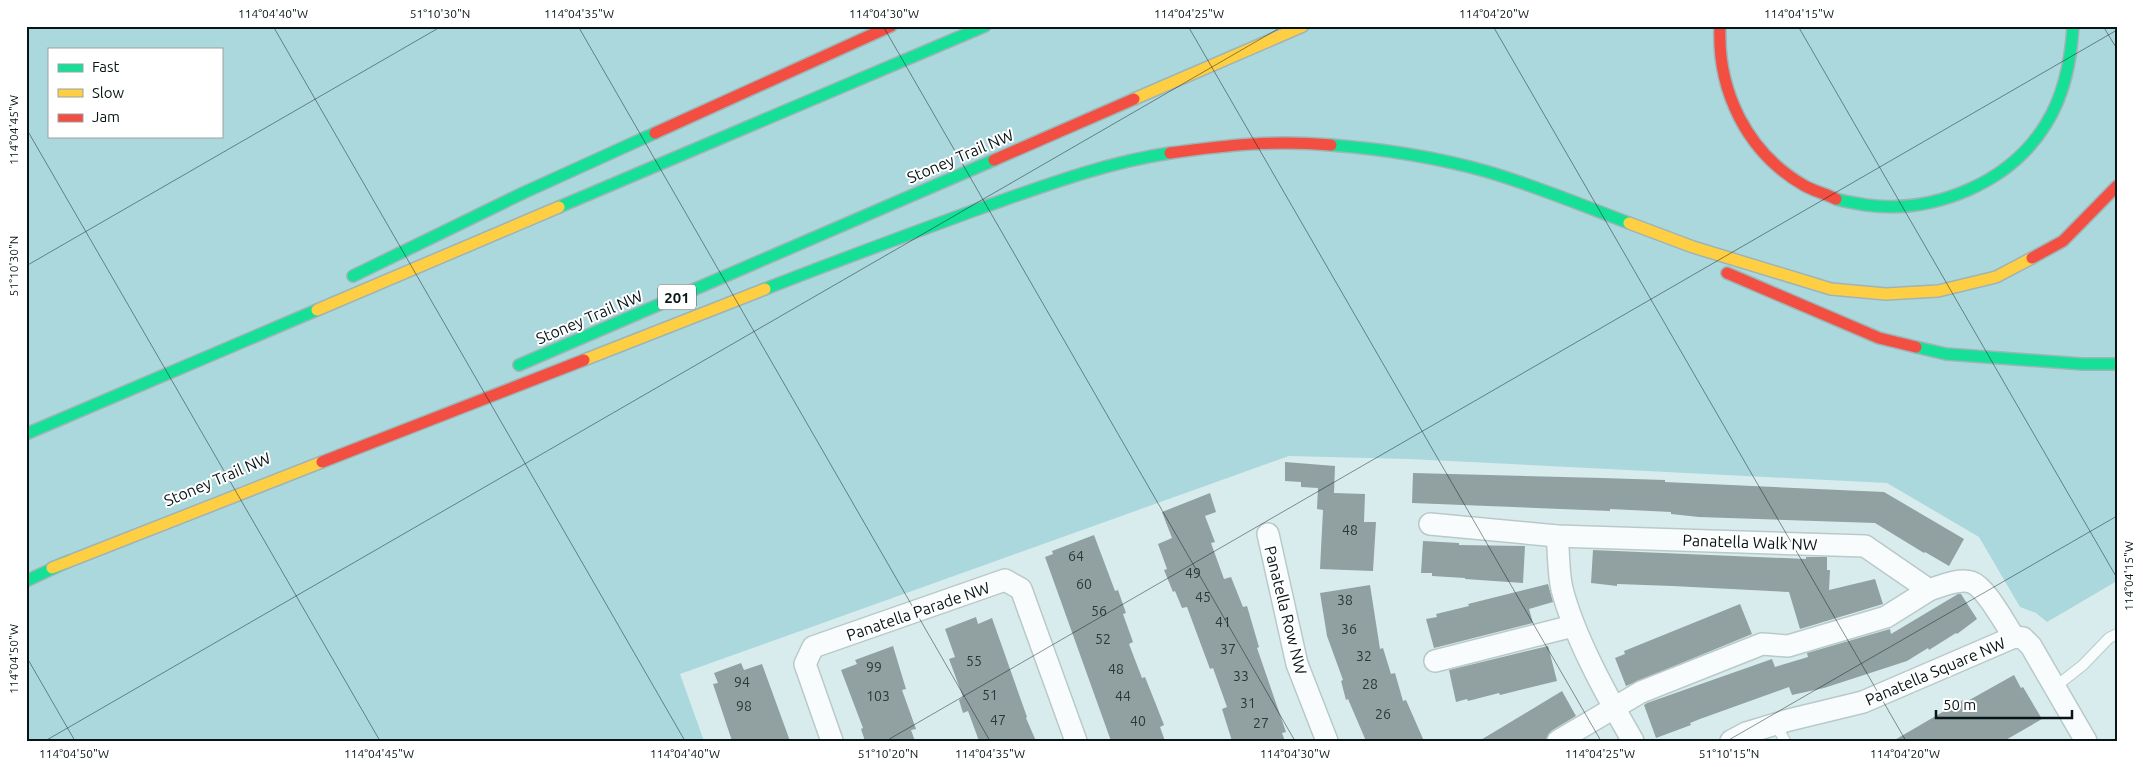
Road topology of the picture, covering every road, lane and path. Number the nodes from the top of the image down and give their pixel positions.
1 (892, 26) edge
2 (986, 26) edge
3 (1303, 26) edge
4 (1720, 26) edge
5 (2073, 26) edge
6 (2117, 186) edge
7 (1694, 247) junction
8 (1703, 262) dead end
9 (1720, 270) dead end
10 (344, 281) dead end
11 (254, 324) dead end
12 (2117, 364) edge
13 (510, 369) dead end
14 (47, 425) junction
15 (26, 434) edge
16 (354, 437) dead end
17 (1430, 524) dead end
18 (1268, 534) dead end
19 (1557, 536) junction
20 (52, 568) junction
21 (26, 580) edge
22 (1929, 590) junction
23 (1573, 626) junction
24 (2117, 634) edge
25 (2014, 638) junction
26 (1435, 662) dead end
27 (2055, 687) junction
28 (1614, 708) junction
29 (1781, 733) edge
30 (832, 741) edge
31 (1076, 741) edge
32 (1327, 741) edge
33 (1558, 741) edge
34 (1634, 741) edge
35 (1731, 741) edge
36 (2086, 741) edge

1 - 10 highway
2 - 14 highway
3 - 13 highway, Stoney Trail NW / 201
4 - 5 highway
6 - 7 highway
7 - 8 highway
7 - 20 highway
9 - 12 highway
11 - 14 highway
14 - 15 highway
16 - 20 highway, Stoney Trail NW
17 - 19 street, Panatella Walk NW
18 - 32 street, Panatella Row NW
19 - 22 street, Panatella Walk NW
19 - 23 street
20 - 21 highway, Stoney Trail NW
22 - 25 street
22 - 28 street
23 - 26 street
23 - 28 street
24 - 27 lane
25 - 27 street, Panatella Square NW
25 - 29 street, Panatella Square NW
27 - 36 street, Panatella Square NW
28 - 33 street
28 - 34 street
29 - 35 street, Panatella Square NW
30 - 31 street, Panatella Parade NW

